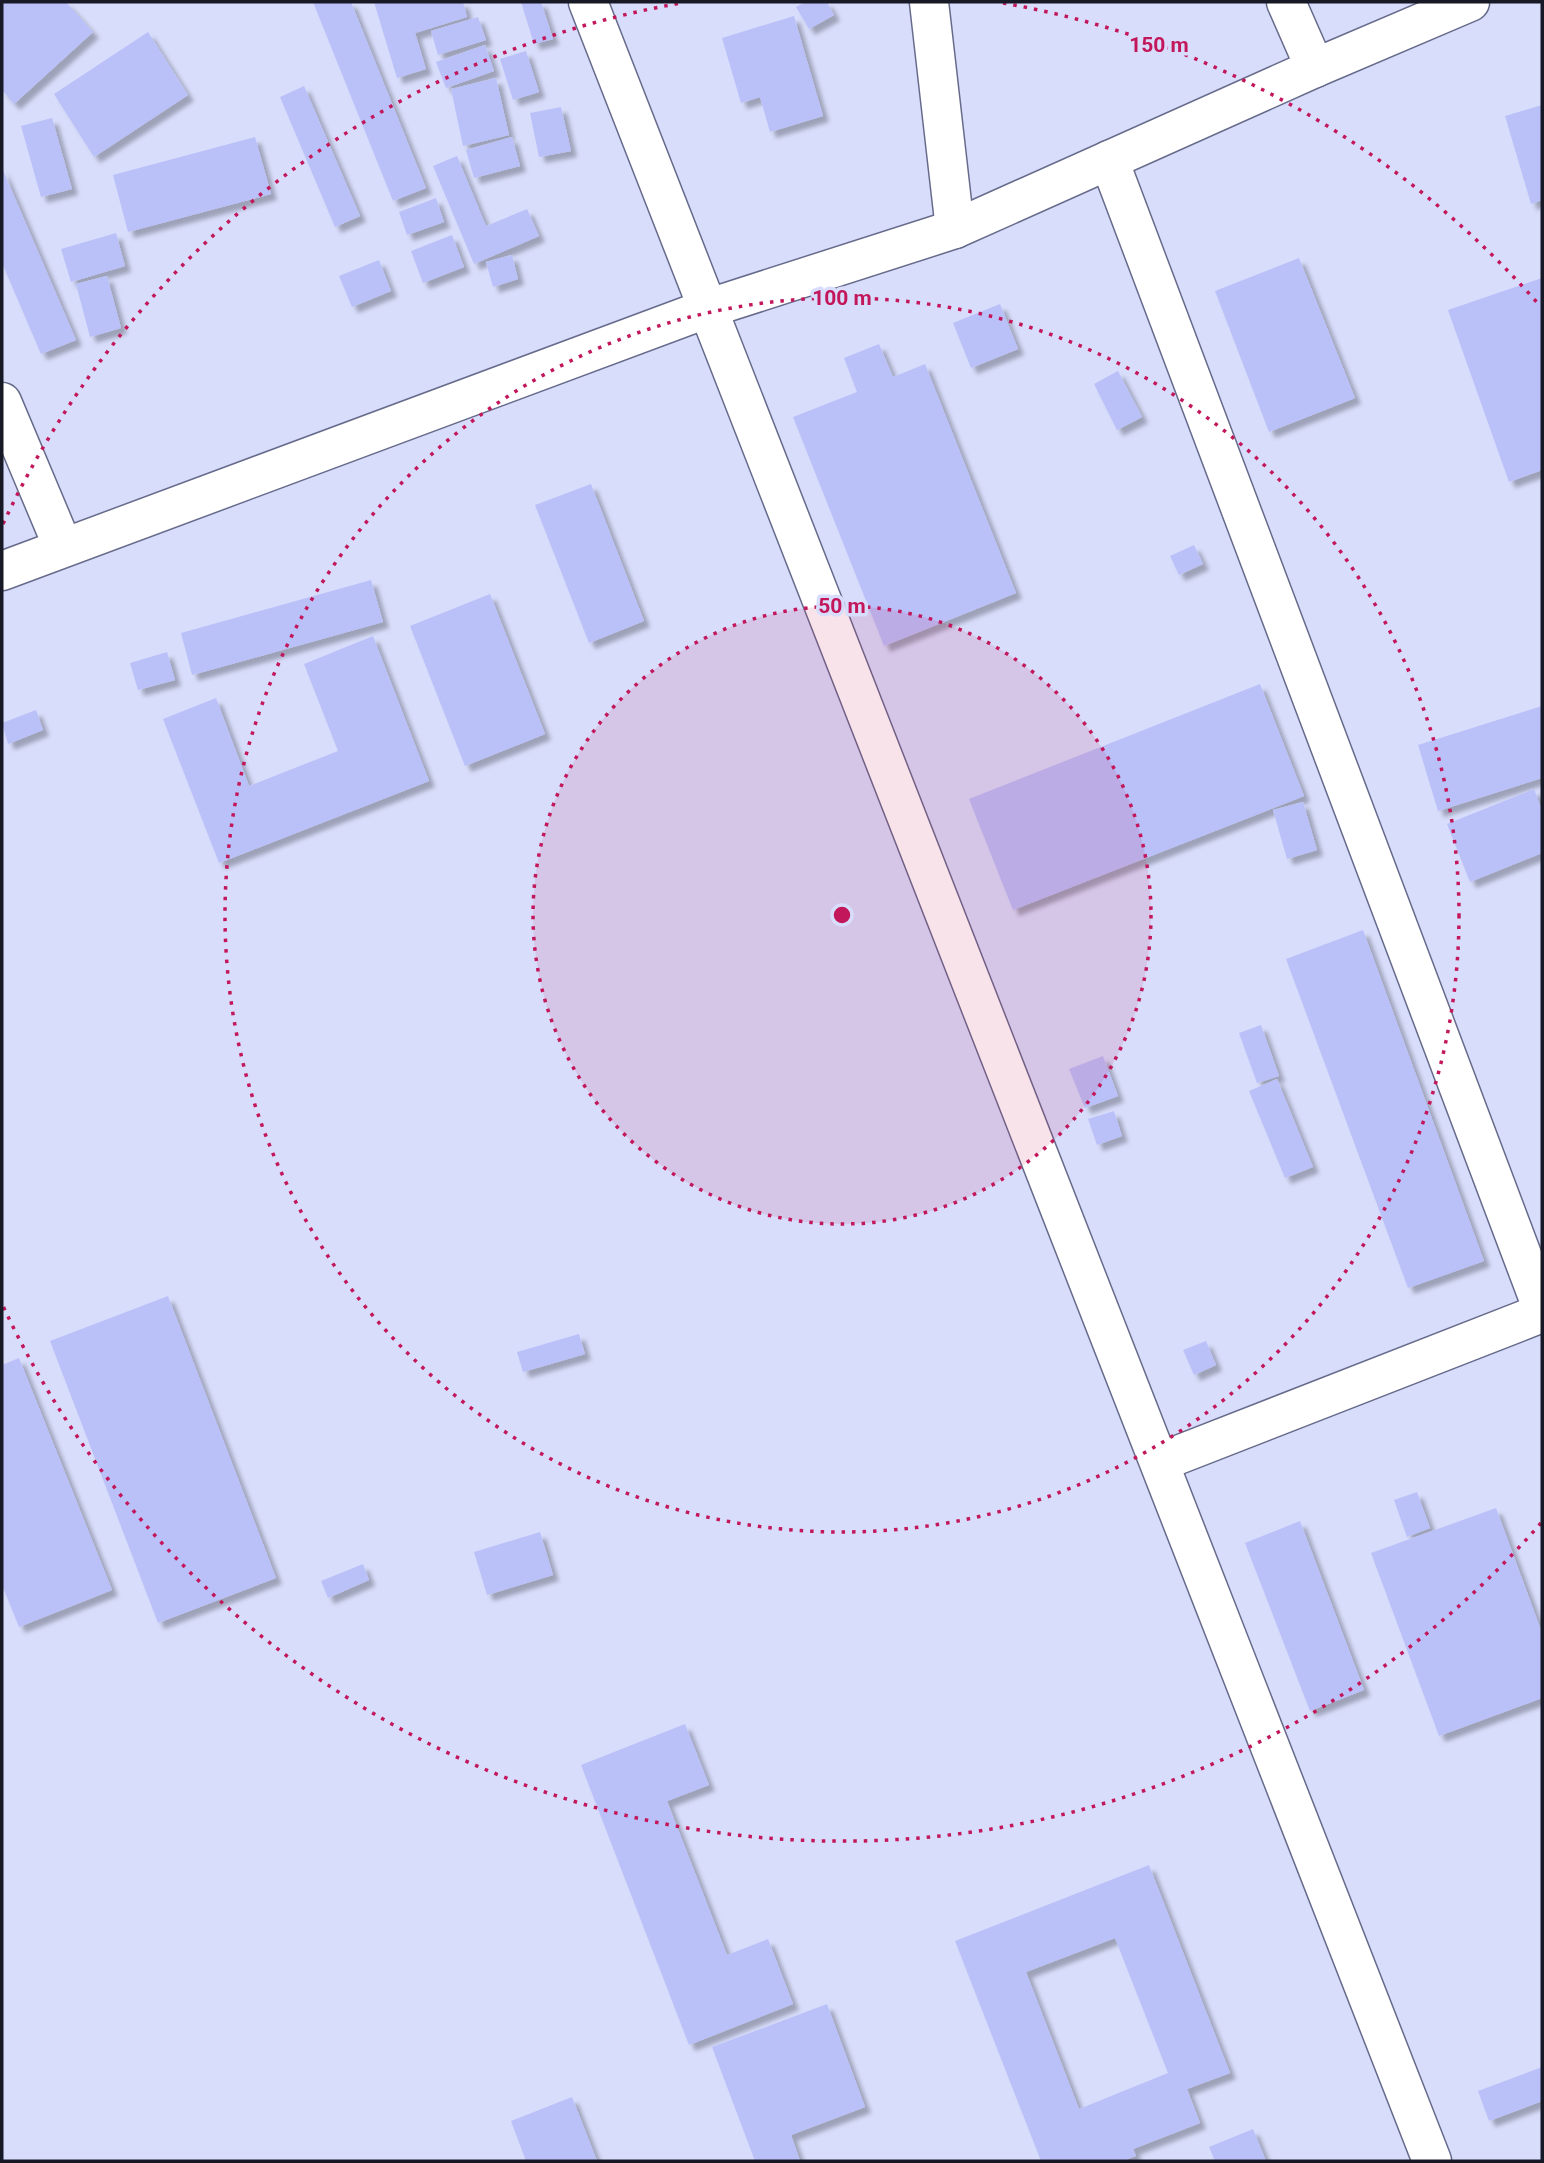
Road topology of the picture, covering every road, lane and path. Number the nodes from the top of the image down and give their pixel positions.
1 (588, 2) edge
2 (929, 2) edge
3 (1286, 2) edge
4 (1470, 2) edge
5 (1315, 68) junction
6 (1109, 160) junction
7 (955, 229) junction
8 (706, 309) junction
9 (2, 402) edge
10 (62, 547) junction
11 (2, 571) edge
12 (1542, 1311) edge
13 (1160, 1462) junction
14 (1432, 2161) edge

1 - 8 street
2 - 7 street
3 - 5 street
4 - 5 street
5 - 6 street
6 - 7 street
6 - 12 street
7 - 8 street
8 - 10 street
8 - 13 street
9 - 10 street
10 - 11 street
12 - 13 street
13 - 14 street

